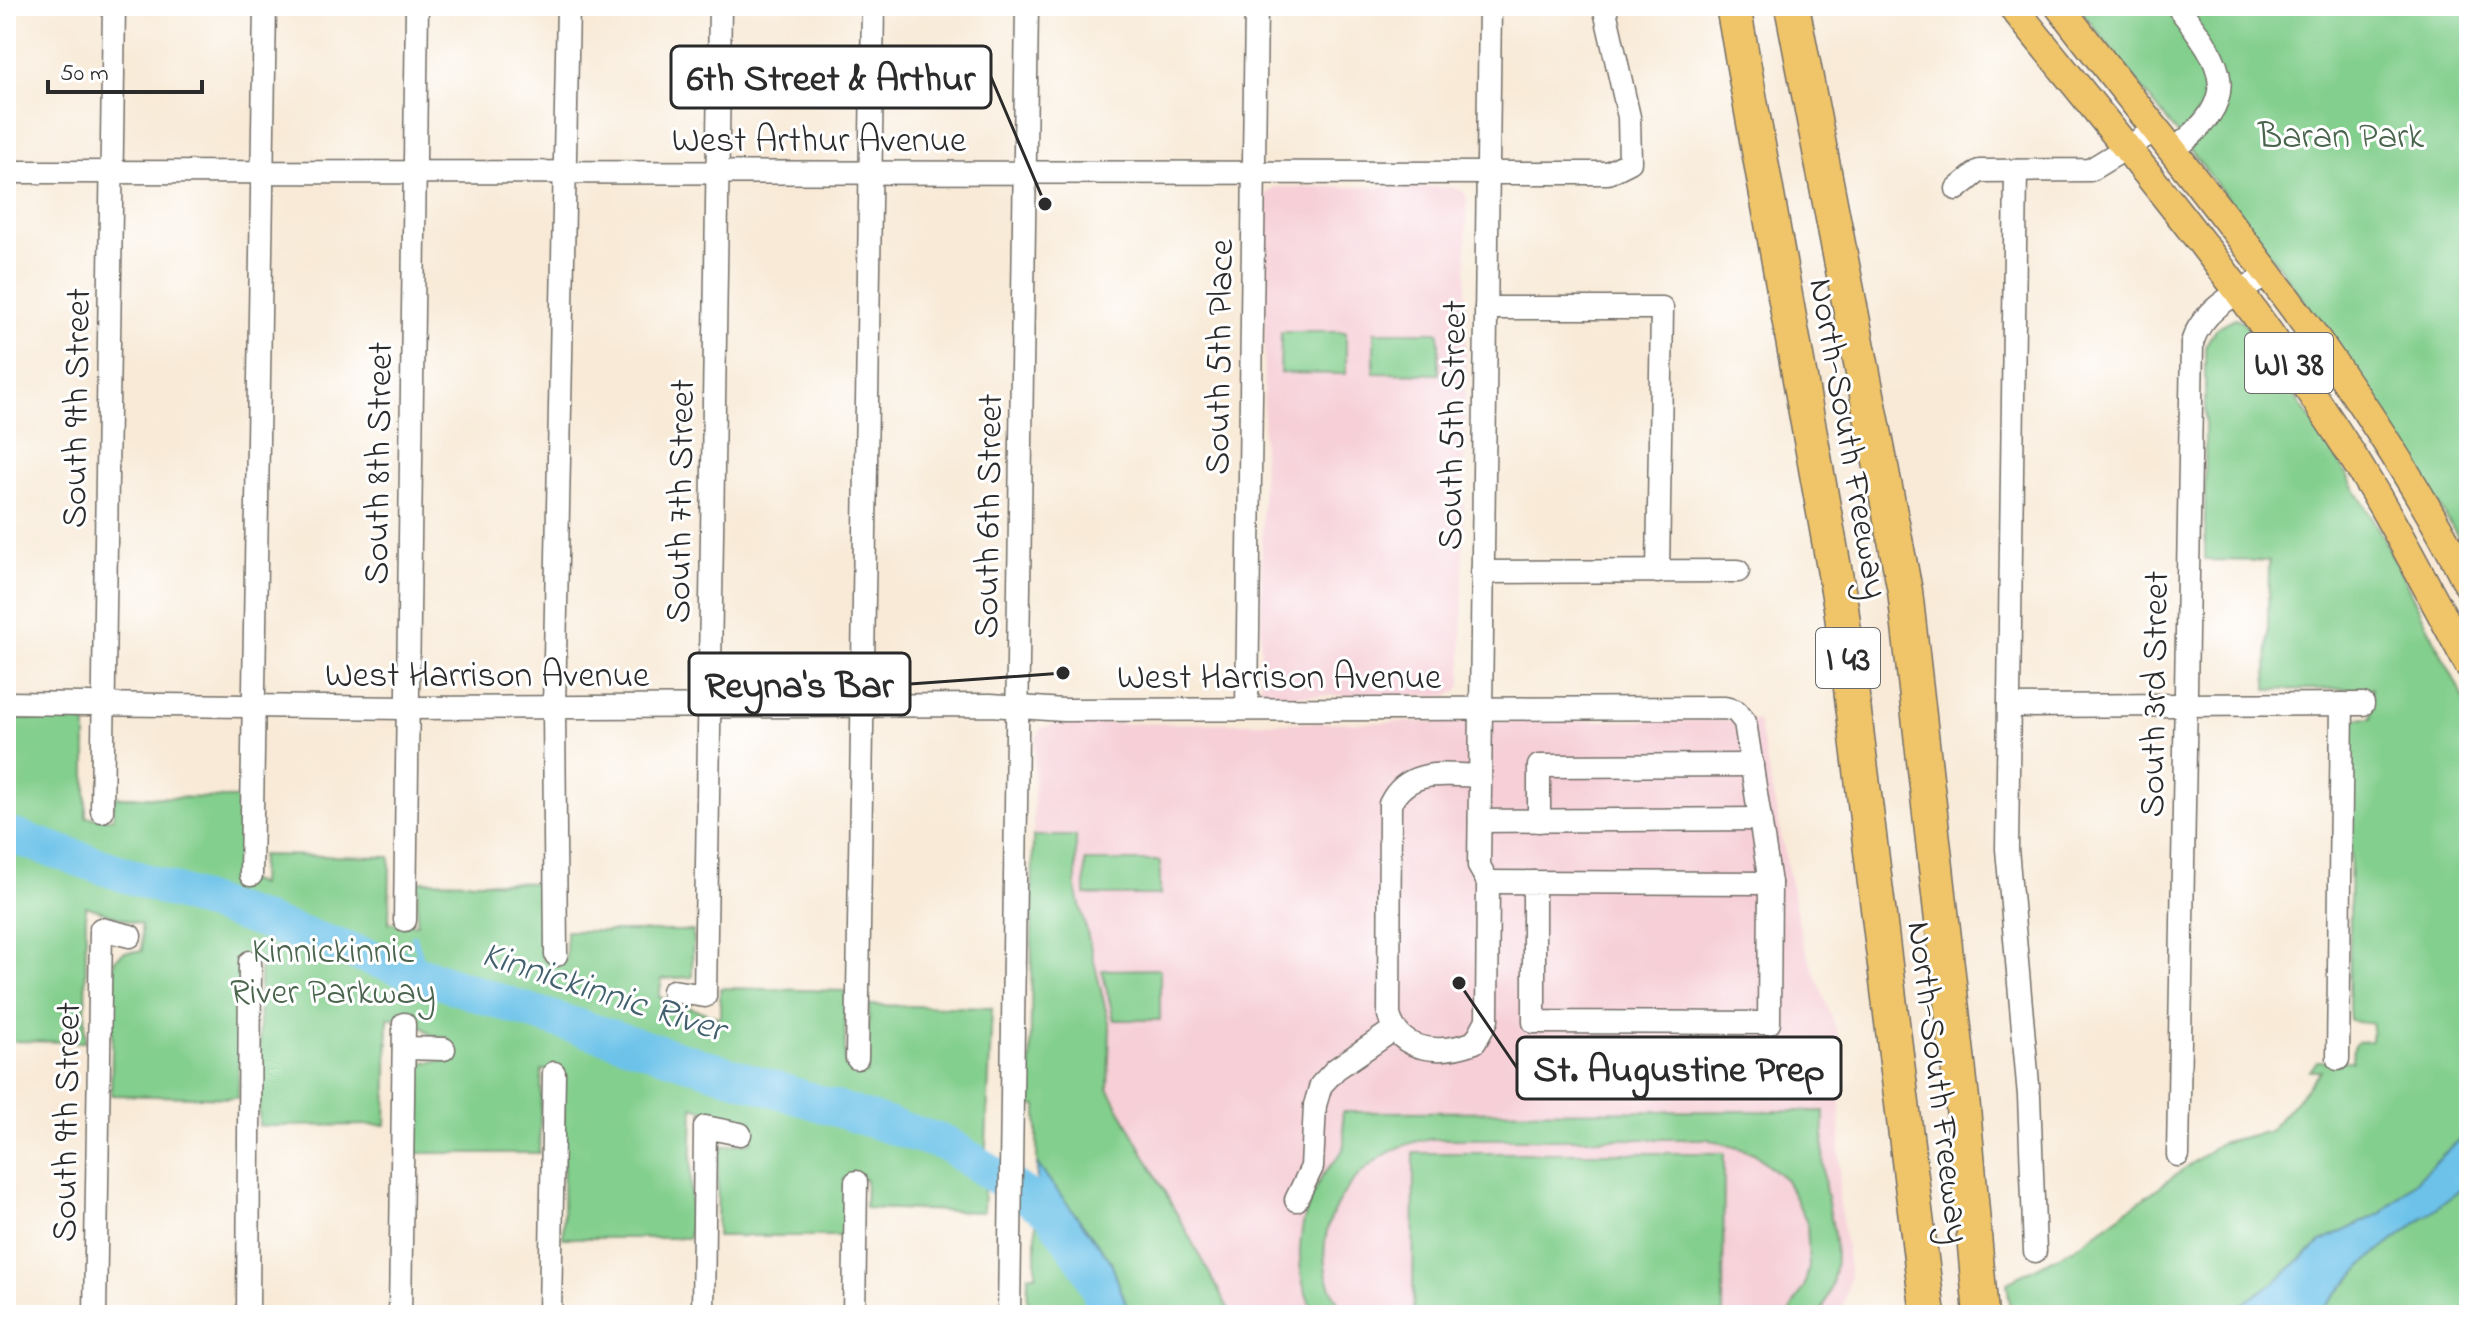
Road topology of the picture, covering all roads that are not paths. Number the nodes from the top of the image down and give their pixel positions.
1 (114, 6) edge
2 (265, 6) edge
3 (417, 6) edge
4 (568, 6) edge
5 (720, 6) edge
6 (873, 6) edge
7 (1027, 6) edge
8 (1256, 6) edge
9 (1490, 6) edge
10 (1604, 6) edge
11 (1733, 6) edge
12 (1792, 6) edge
13 (2012, 6) edge
14 (2059, 6) edge
15 (2177, 6) edge
16 (2163, 141) junction
17 (2126, 148) junction
18 (415, 171) junction
19 (717, 171) junction
20 (870, 171) junction
21 (2016, 171) junction
22 (6, 172) edge
23 (111, 172) junction
24 (262, 172) junction
25 (566, 172) junction
26 (1024, 174) junction
27 (1488, 174) junction
28 (1254, 175) junction
29 (1957, 189) dead end
30 (2271, 273) junction
31 (2239, 293) junction
32 (1486, 308) junction
33 (1738, 571) dead end
34 (1482, 572) junction
35 (1658, 572) junction
36 (2469, 586) edge
37 (2469, 665) edge
38 (6, 703) edge
39 (104, 704) junction
40 (2186, 704) junction
41 (254, 705) junction
42 (861, 706) junction
43 (2009, 706) junction
44 (1017, 707) junction
45 (405, 708) junction
46 (554, 708) junction
47 (709, 708) junction
48 (1247, 709) junction
49 (1481, 709) junction
50 (1752, 765) junction
51 (1480, 776) junction
52 (102, 811) dead end
53 (1761, 819) junction
54 (1480, 821) junction
55 (1539, 821) junction
56 (251, 875) dead end
57 (1488, 882) junction
58 (1534, 882) junction
59 (1770, 883) junction
60 (405, 920) dead end
61 (130, 936) dead end
62 (556, 955) dead end
63 (250, 962) dead end
64 (673, 991) dead end
65 (404, 1024) dead end
66 (1393, 1030) junction
67 (404, 1048) junction
68 (444, 1049) dead end
69 (857, 1058) dead end
70 (2338, 1059) dead end
71 (554, 1073) dead end
72 (740, 1134) dead end
73 (2178, 1155) dead end
74 (856, 1182) dead end
75 (1296, 1200) dead end
76 (2035, 1251) dead end
77 (95, 1315) edge
78 (248, 1315) edge
79 (400, 1315) edge
80 (550, 1315) edge
81 (703, 1315) edge
82 (854, 1315) edge
83 (1009, 1315) edge
84 (1928, 1315) edge
85 (1981, 1315) edge

1 - 23 street, South 9th Street
2 - 24 street
3 - 18 street, South 8th Street
4 - 25 street
5 - 19 street, South 7th Street
6 - 20 street
7 - 26 street, South 6th Street
8 - 28 street, South 5th Place
9 - 27 street, South 5th Street
10 - 27 street, West Arthur Avenue
11 - 84 highway, North-South Freeway / I 43
12 - 85 highway, North-South Freeway / I 43
13 - 17 main road, WI 38
14 - 16 main road, WI 38
15 - 16 street
16 - 17 street
16 - 30 main road, WI 38
17 - 21 street
17 - 31 main road, WI 38
18 - 24 street, West Arthur Avenue
18 - 25 street, West Arthur Avenue
18 - 45 street, South 8th Street
19 - 20 street, West Arthur Avenue
19 - 25 street, West Arthur Avenue
19 - 47 street, South 7th Street
20 - 26 street, West Arthur Avenue
20 - 42 street
21 - 29 street
21 - 43 street
22 - 23 street, West Arthur Avenue
23 - 24 street, West Arthur Avenue
23 - 39 street, South 9th Street
24 - 41 street
25 - 46 street
26 - 28 street, West Arthur Avenue
26 - 44 street, South 6th Street
27 - 28 street, West Arthur Avenue
27 - 32 street, South 5th Street
28 - 48 street, South 5th Place
30 - 31 street, South 3rd Street
30 - 36 main road, WI 38
31 - 37 main road, WI 38
31 - 40 street, South 3rd Street
32 - 34 street, South 5th Street
32 - 35 street
33 - 35 street
34 - 35 street
34 - 49 street, South 5th Street
38 - 39 street, West Harrison Avenue
39 - 41 street, West Harrison Avenue
39 - 52 street, South 9th Street
40 - 43 street
40 - 70 street
40 - 73 street, South 3rd Street
41 - 45 street, West Harrison Avenue
41 - 56 street
42 - 44 street, West Harrison Avenue
42 - 47 street, West Harrison Avenue
42 - 69 street
43 - 76 street
44 - 48 street, West Harrison Avenue
44 - 83 street, South 6th Street
45 - 46 street, West Harrison Avenue
45 - 60 street, South 8th Street
46 - 47 street, West Harrison Avenue
46 - 62 street
47 - 64 street, South 7th Street
48 - 49 street, West Harrison Avenue
49 - 50 street, West Harrison Avenue
49 - 51 street, South 5th Street
50 - 53 street
50 - 55 street
51 - 54 street, South 5th Street
51 - 66 street
53 - 55 street
53 - 59 street
54 - 55 street
54 - 57 street, South 5th Street
57 - 58 street
57 - 66 street, South 5th Street
58 - 59 street
58 - 59 street
61 - 77 street, South 9th Street
63 - 78 street
65 - 67 street
66 - 75 street
67 - 68 street
67 - 79 street
71 - 80 street
72 - 81 street
74 - 82 street

